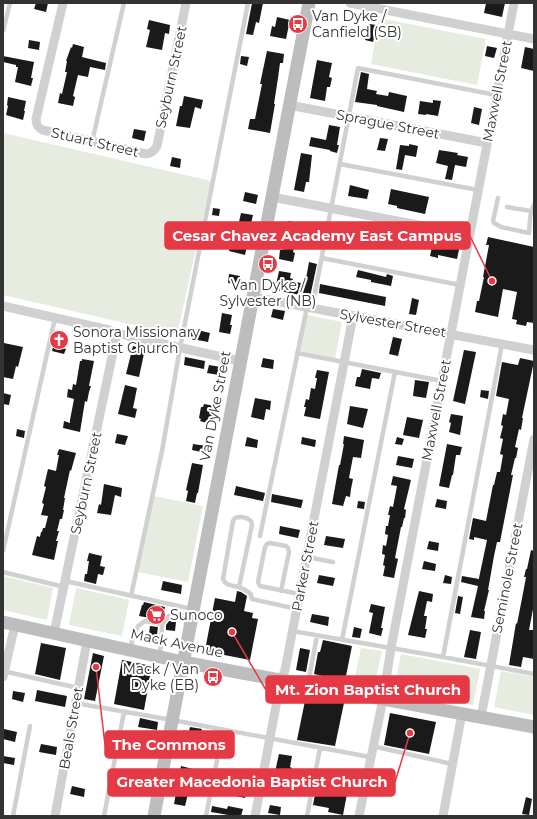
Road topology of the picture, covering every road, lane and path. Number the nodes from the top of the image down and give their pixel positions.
1 (10, 3) edge
2 (63, 3) edge
3 (124, 3) edge
4 (186, 3) edge
5 (248, 3) edge
6 (309, 3) edge
7 (514, 3) edge
8 (356, 4) edge
9 (3, 31) edge
10 (508, 34) junction
11 (534, 39) edge
12 (496, 95) junction
13 (289, 105) junction
14 (349, 117) junction
15 (92, 142) junction
16 (487, 143) junction
17 (154, 151) joint
18 (340, 164) junction
19 (478, 190) junction
20 (272, 197) junction
21 (498, 198) dead end
22 (534, 205) edge
23 (507, 207) dead end
24 (332, 209) junction
25 (531, 211) junction
26 (470, 235) junction
27 (322, 258) junction
28 (460, 285) junction
29 (253, 297) junction
30 (3, 306) edge
31 (309, 308) junction
32 (353, 316) junction
33 (55, 318) junction
34 (117, 333) junction
35 (451, 334) junction
36 (502, 344) junction
37 (180, 348) junction
38 (534, 350) edge
39 (297, 353) junction
40 (240, 361) junction
41 (344, 363) junction
42 (395, 372) junction
43 (442, 381) junction
44 (534, 439) edge
45 (260, 536) dead end
46 (3, 551) edge
47 (306, 557) junction
48 (333, 562) dead end
49 (3, 572) edge
50 (64, 584) junction
51 (240, 588) junction
52 (281, 591) junction
53 (300, 594) junction
54 (131, 596) junction
55 (297, 609) junction
56 (192, 614) junction
57 (9, 624) edge
58 (162, 624) junction
59 (292, 631) junction
60 (54, 634) junction
61 (317, 636) junction
62 (342, 640) junction
63 (87, 641) junction
64 (391, 648) junction
65 (130, 650) junction
66 (159, 656) junction
67 (443, 657) junction
68 (184, 662) junction
69 (491, 666) junction
70 (3, 673) edge
71 (534, 674) edge
72 (281, 680) junction
73 (308, 685) junction
74 (78, 688) junction
75 (383, 699) junction
76 (75, 704) junction
77 (124, 712) junction
78 (462, 713) junction
79 (481, 717) junction
80 (172, 720) junction
81 (30, 726) dead end
82 (534, 727) edge
83 (223, 730) junction
84 (270, 739) junction
85 (372, 746) junction
86 (320, 748) junction
87 (370, 757) junction
88 (452, 764) junction
89 (13, 816) edge
90 (55, 816) edge
91 (104, 816) edge
92 (154, 816) edge
93 (206, 816) edge
94 (255, 816) edge
95 (307, 816) edge
96 (359, 816) edge
97 (443, 816) edge

1 - 9 lane
2 - 15 street, Stuart Street
3 - 15 lane
4 - 17 street, Seyburn Street
5 - 37 lane
6 - 13 main road, Van Dyke Street
7 - 10 street, Maxwell Street
8 - 10 street
10 - 11 street
10 - 12 street, Maxwell Street
12 - 14 lane
12 - 16 street, Maxwell Street
13 - 14 street, Sprague Street
13 - 20 main road, Van Dyke Street
14 - 16 street, Sprague Street
14 - 18 lane
15 - 17 street, Stuart Street
16 - 19 street, Maxwell Street
18 - 19 lane
18 - 24 lane
19 - 26 street, Maxwell Street
20 - 24 street
20 - 29 main road, Van Dyke Street
21 - 25 lane
22 - 25 lane
23 - 25 lane
24 - 26 street
24 - 27 lane
26 - 28 street, Maxwell Street
27 - 28 lane
27 - 31 lane
28 - 35 street, Maxwell Street
29 - 31 street, Sylvester Street
29 - 40 main road, Van Dyke Street
30 - 33 street
31 - 32 street, Sylvester Street
31 - 39 lane
32 - 35 street, Sylvester Street
32 - 41 street, Parker Street
33 - 34 street
33 - 46 lane
34 - 37 street
34 - 50 street, Seyburn Street
35 - 36 street, Sylvester Street
35 - 43 street, Maxwell Street
36 - 38 street, Sylvester Street
36 - 67 lane
37 - 40 street
37 - 54 lane
39 - 41 lane
39 - 45 lane
40 - 56 main road, Van Dyke Street
41 - 42 lane
41 - 47 street, Parker Street
42 - 43 lane
42 - 62 lane
43 - 64 street, Maxwell Street
44 - 69 street, Seminole Street
47 - 48 lane
47 - 53 street, Parker Street
49 - 50 lane
50 - 54 lane
50 - 60 street, Seyburn Street
51 - 51 lane
51 - 55 lane
52 - 52 lane
52 - 53 lane
53 - 55 street, Parker Street
54 - 56 lane
55 - 59 street, Parker Street
56 - 58 lane
56 - 68 main road, Van Dyke Street
57 - 60 main road, Mack Avenue
57 - 70 street
58 - 65 lane
58 - 66 lane
59 - 61 lane
59 - 72 street, Parker Street
60 - 63 main road, Mack Avenue
61 - 62 lane
61 - 73 lane
62 - 64 lane
63 - 65 main road, Mack Avenue
63 - 74 street, Beals Street
64 - 67 lane
64 - 75 street, Maxwell Street
65 - 66 main road, Mack Avenue
66 - 68 main road, Mack Avenue
67 - 69 lane
68 - 72 main road, Mack Avenue
68 - 80 main road, Van Dyke Street
69 - 71 lane
69 - 79 street, Seminole Street
70 - 74 lane
72 - 73 main road, Mack Avenue
72 - 84 street, Parker Street
73 - 75 main road, Mack Avenue
74 - 76 street, Beals Street
75 - 78 main road, Mack Avenue
75 - 85 street, Maxwell Street
76 - 77 lane
76 - 90 street, Beals Street
77 - 80 lane
77 - 91 lane
78 - 79 main road, Mack Avenue
78 - 88 street
79 - 82 main road, Mack Avenue
80 - 83 lane
80 - 92 main road, Van Dyke Street
81 - 89 lane
83 - 84 lane
83 - 93 lane
84 - 86 lane
84 - 94 street, Parker Street
85 - 87 street, Maxwell Street
85 - 88 lane
86 - 87 lane
86 - 95 lane
87 - 96 street, Maxwell Street
88 - 97 street

